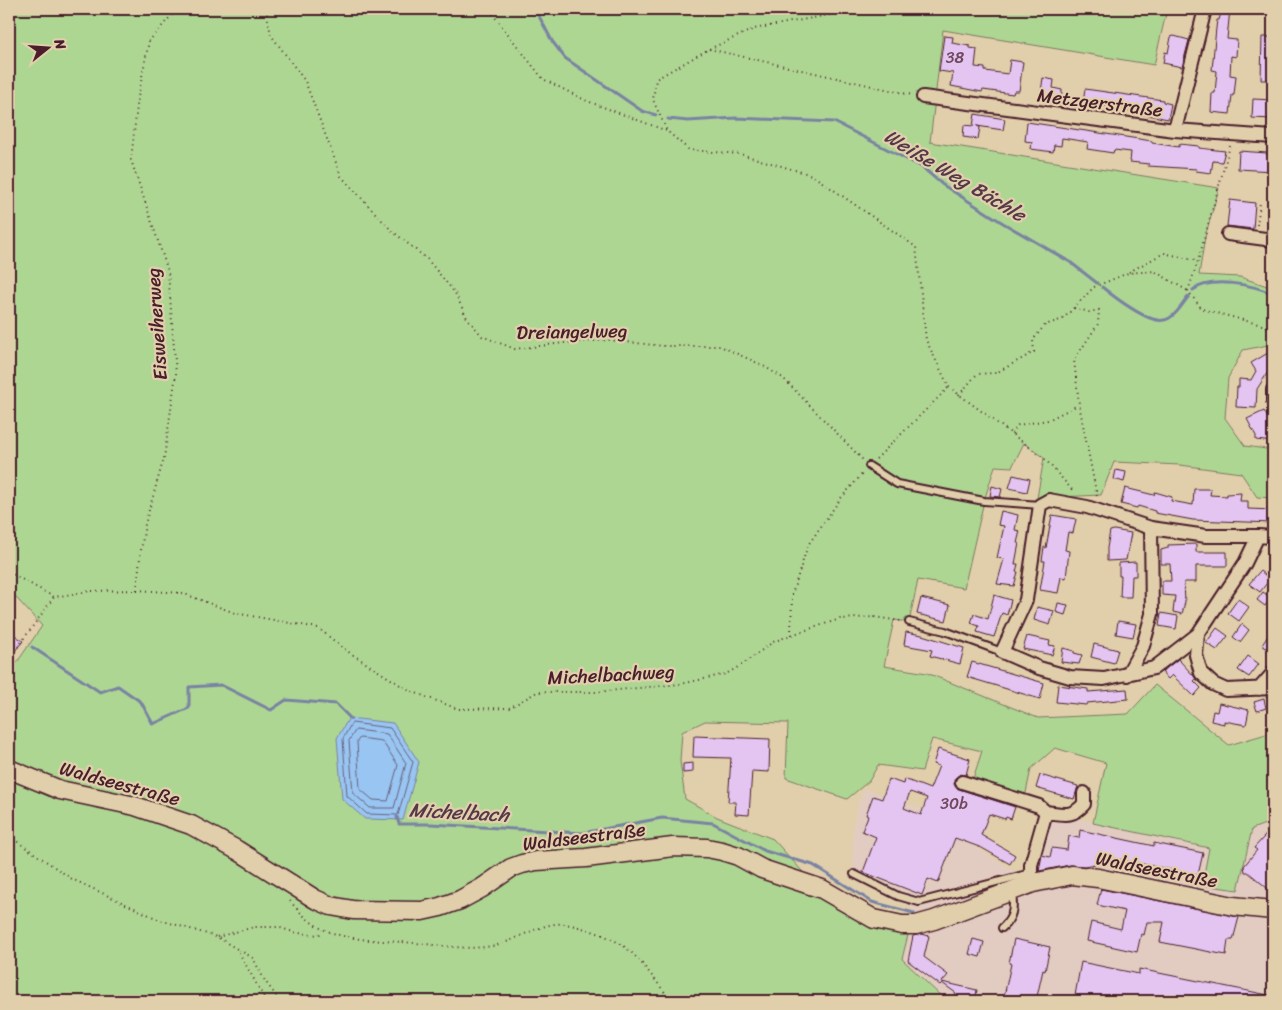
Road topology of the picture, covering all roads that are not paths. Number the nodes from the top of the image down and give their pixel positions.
1 (1204, 9) edge
2 (923, 97) road end
3 (1176, 130) junction
4 (1273, 137) edge
5 (1228, 234) dead end
6 (1273, 240) edge
7 (1273, 390) edge
8 (1273, 401) edge
9 (869, 466) road end
10 (1040, 505) junction
11 (1151, 528) junction
12 (1258, 536) junction
13 (1273, 538) edge
14 (909, 622) road end
15 (1198, 634) junction
16 (1002, 652) junction
17 (1273, 673) edge
18 (1127, 675) junction
19 (1273, 688) edge
20 (1259, 689) junction
21 (9, 769) edge
22 (962, 782) dead end
23 (1084, 794) dead end
24 (1046, 812) junction
25 (854, 874) dead end
26 (1032, 878) junction
27 (1012, 890) junction
28 (1273, 910) edge
29 (1002, 928) dead end

1 - 3 street
2 - 3 street, Metzgerstraße
3 - 4 street, Metzgerstraße
5 - 6 street
7 - 8 street
9 - 10 lane
10 - 11 street
10 - 16 street
11 - 12 street
11 - 18 street
12 - 13 street
12 - 15 street
14 - 16 lane
15 - 18 street
15 - 20 street
16 - 18 street
17 - 20 street
19 - 20 street
21 - 27 street, Waldseestraße
22 - 24 street
23 - 24 street
24 - 26 street
25 - 26 lane
26 - 27 street, Waldseestraße
26 - 28 street, Waldseestraße
27 - 29 lane

